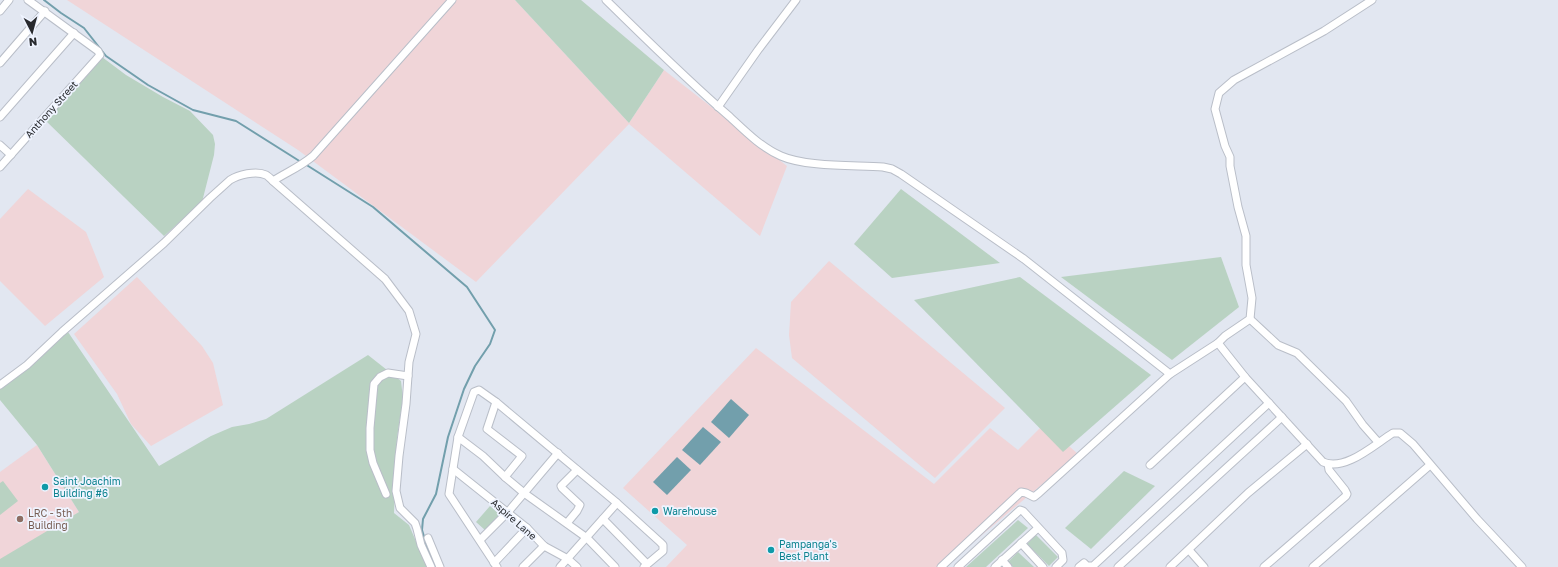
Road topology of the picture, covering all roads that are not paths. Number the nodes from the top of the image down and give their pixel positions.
1 (9, 0) edge
2 (28, 0) edge
3 (452, 0) edge
4 (606, 0) edge
5 (796, 0) edge
6 (1372, 0) edge
7 (0, 11) edge
8 (45, 11) junction
9 (74, 33) junction
10 (0, 63) edge
11 (718, 107) junction
12 (0, 117) edge
13 (0, 145) edge
14 (11, 155) junction
15 (0, 167) edge
16 (274, 181) junction
17 (1250, 319) junction
18 (1218, 343) junction
19 (1170, 374) junction
20 (408, 376) junction
21 (1245, 377) junction
22 (0, 385) edge
23 (496, 402) junction
24 (1269, 403) junction
25 (1282, 417) junction
26 (458, 437) junction
27 (1378, 442) junction
28 (1307, 444) junction
29 (558, 453) junction
30 (1328, 464) junction
31 (1150, 465) dead end
32 (1430, 465) junction
33 (453, 469) junction
34 (576, 470) junction
35 (505, 477) junction
36 (524, 493) junction
37 (386, 494) dead end
38 (618, 503) junction
39 (508, 512) junction
40 (603, 519) junction
41 (567, 523) junction
42 (527, 528) junction
43 (1038, 528) junction
44 (428, 538) dead end
45 (587, 538) junction
46 (480, 540) junction
47 (1021, 544) junction
48 (544, 546) junction
49 (428, 550) junction
50 (1189, 550) junction
51 (568, 559) junction
52 (1002, 560) junction
53 (495, 565) edge
54 (645, 566) edge
55 (431, 567) edge
56 (440, 567) edge
57 (523, 567) edge
58 (560, 567) edge
59 (577, 567) edge
60 (615, 567) edge
61 (941, 567) edge
62 (958, 567) edge
63 (995, 567) edge
64 (1008, 567) edge
65 (1043, 567) edge
66 (1056, 567) edge
67 (1079, 567) edge
68 (1118, 567) edge
69 (1170, 567) edge
70 (1204, 567) edge
71 (1264, 567) edge
72 (1313, 567) edge
73 (1522, 567) edge

1 - 7 street
2 - 8 street
3 - 16 street
4 - 11 street
5 - 11 street
6 - 17 street
8 - 9 street
8 - 10 street
9 - 12 street
9 - 14 street, Anthony Street
11 - 19 street
13 - 14 street
14 - 15 street, Anthony Street
16 - 20 street
16 - 22 street
17 - 18 street
17 - 27 street
18 - 19 street
18 - 21 street
19 - 61 street
20 - 37 street
20 - 49 street
21 - 24 street
21 - 31 street
23 - 26 street
23 - 29 street
23 - 35 street
24 - 25 street
24 - 67 street
25 - 28 street
25 - 68 street
26 - 33 street
26 - 35 street
27 - 30 street
27 - 32 street
28 - 30 street
28 - 50 street
29 - 34 street
29 - 36 street
30 - 71 street
32 - 72 street
32 - 73 street
33 - 39 street, Aspire Lane
33 - 46 street
34 - 38 street
34 - 41 street
35 - 36 street
36 - 39 street
36 - 41 street
38 - 40 street
38 - 54 street
39 - 42 street, Aspire Lane
39 - 46 street
40 - 45 street
40 - 54 street
41 - 45 street
42 - 48 street, Aspire Lane
42 - 53 street
43 - 47 street
43 - 62 street
43 - 66 street
44 - 49 street
45 - 51 street
45 - 60 street
46 - 53 street
47 - 52 street
47 - 65 street
48 - 51 street, Aspire Lane
48 - 57 street
49 - 55 street
49 - 56 street
50 - 69 street
50 - 70 street
51 - 58 street
51 - 59 street, Aspire Lane
52 - 63 street
52 - 64 street

